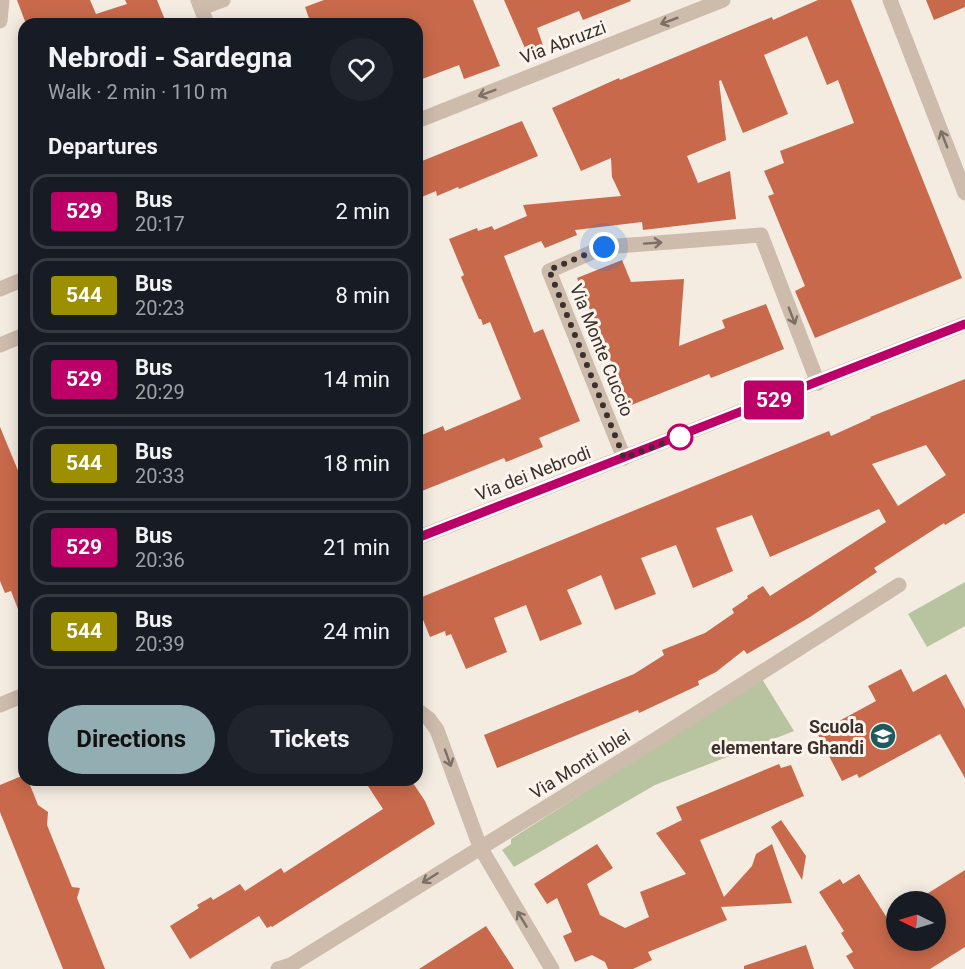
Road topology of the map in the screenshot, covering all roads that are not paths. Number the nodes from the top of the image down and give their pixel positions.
1 (3, 0) edge
2 (223, 0) edge
3 (723, 0) edge
4 (890, 0) edge
5 (200, 4) edge
6 (0, 21) edge
7 (423, 119) edge
8 (965, 193) edge
9 (18, 282) edge
10 (0, 289) edge
11 (965, 324) edge
12 (18, 338) edge
13 (0, 345) edge
14 (818, 383) junction
15 (624, 458) junction
16 (423, 536) edge
17 (900, 585) dead end
18 (18, 698) edge
19 (0, 705) edge
20 (423, 714) edge
21 (480, 847) junction
22 (278, 969) edge
23 (552, 969) edge

1 - 6 street
2 - 5 street
3 -> 7 street, Via Abruzzi
8 -> 4 street
9 - 10 street
11 - 14 street, Via dei Nebrodi
12 - 13 street
14 - 15 street, Via dei Nebrodi
15 -> 14 street, Via Monte Cuccio
15 - 16 street, Via dei Nebrodi
17 - 21 street, Via Monti Iblei
18 - 19 street
20 -> 21 street
21 -> 22 street, Via Monti Iblei
23 -> 21 street

